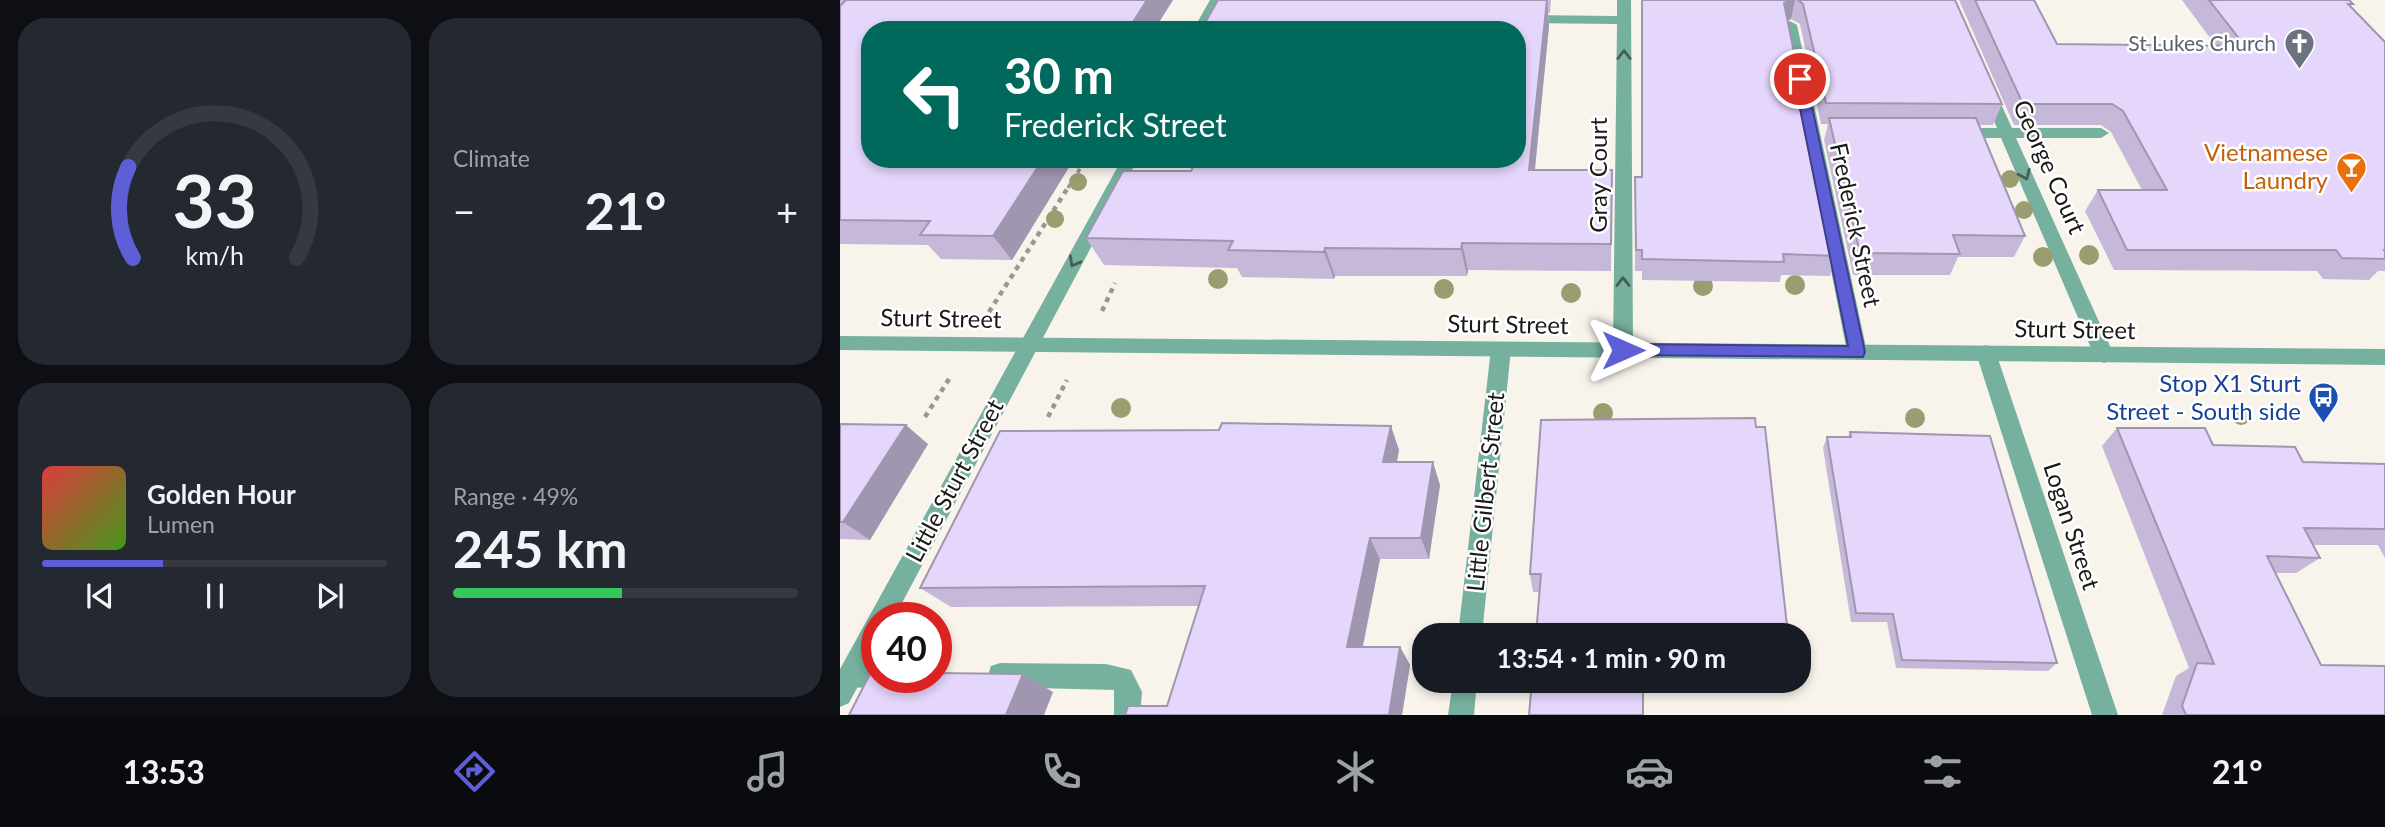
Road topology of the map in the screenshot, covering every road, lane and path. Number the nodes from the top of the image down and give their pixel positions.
1 (1217, 0) edge
2 (1624, 0) edge
3 (1506, 19) edge
4 (1624, 20) junction
5 (1205, 21) edge
6 (1790, 25) edge
7 (1980, 73) edge
8 (1941, 133) edge
9 (2007, 133) junction
10 (2101, 133) dead end
11 (1080, 168) edge
12 (1125, 168) edge
13 (1115, 283) dead end
14 (989, 312) dead end
15 (1100, 315) dead end
16 (840, 343) edge
17 (1028, 345) junction
18 (1501, 349) junction
19 (1623, 350) junction
20 (1857, 352) junction
21 (1986, 353) junction
22 (2105, 355) junction
23 (2385, 357) edge
24 (949, 379) dead end
25 (1067, 380) dead end
26 (925, 417) dead end
27 (1048, 417) dead end
28 (890, 602) edge
29 (1471, 623) edge
30 (861, 654) edge
31 (975, 675) edge
32 (845, 684) edge
33 (1464, 693) edge
34 (1127, 715) edge
35 (1461, 715) edge
36 (2105, 715) edge

1 - 5 street
2 - 4 street, Gray Court
3 - 4 street
19 -> 4 street, Gray Court
6 - 20 street, Frederick Street
7 - 9 street, George Court
8 - 9 street
9 - 10 street
9 -> 22 street, George Court
11 - 14 path
12 -> 17 street, Little Sturt Street
13 - 15 path
16 - 17 street, Sturt Street
17 - 18 street, Sturt Street
17 - 28 street, Little Sturt Street
18 - 19 street, Sturt Street
18 - 29 street, Little Gilbert Street
19 - 20 street, Sturt Street
20 - 21 street, Sturt Street
21 - 22 street, Sturt Street
21 - 36 street, Logan Street
22 - 23 street, Sturt Street
24 - 26 path
25 - 27 path
30 - 32 street
31 - 34 street
33 - 35 street

